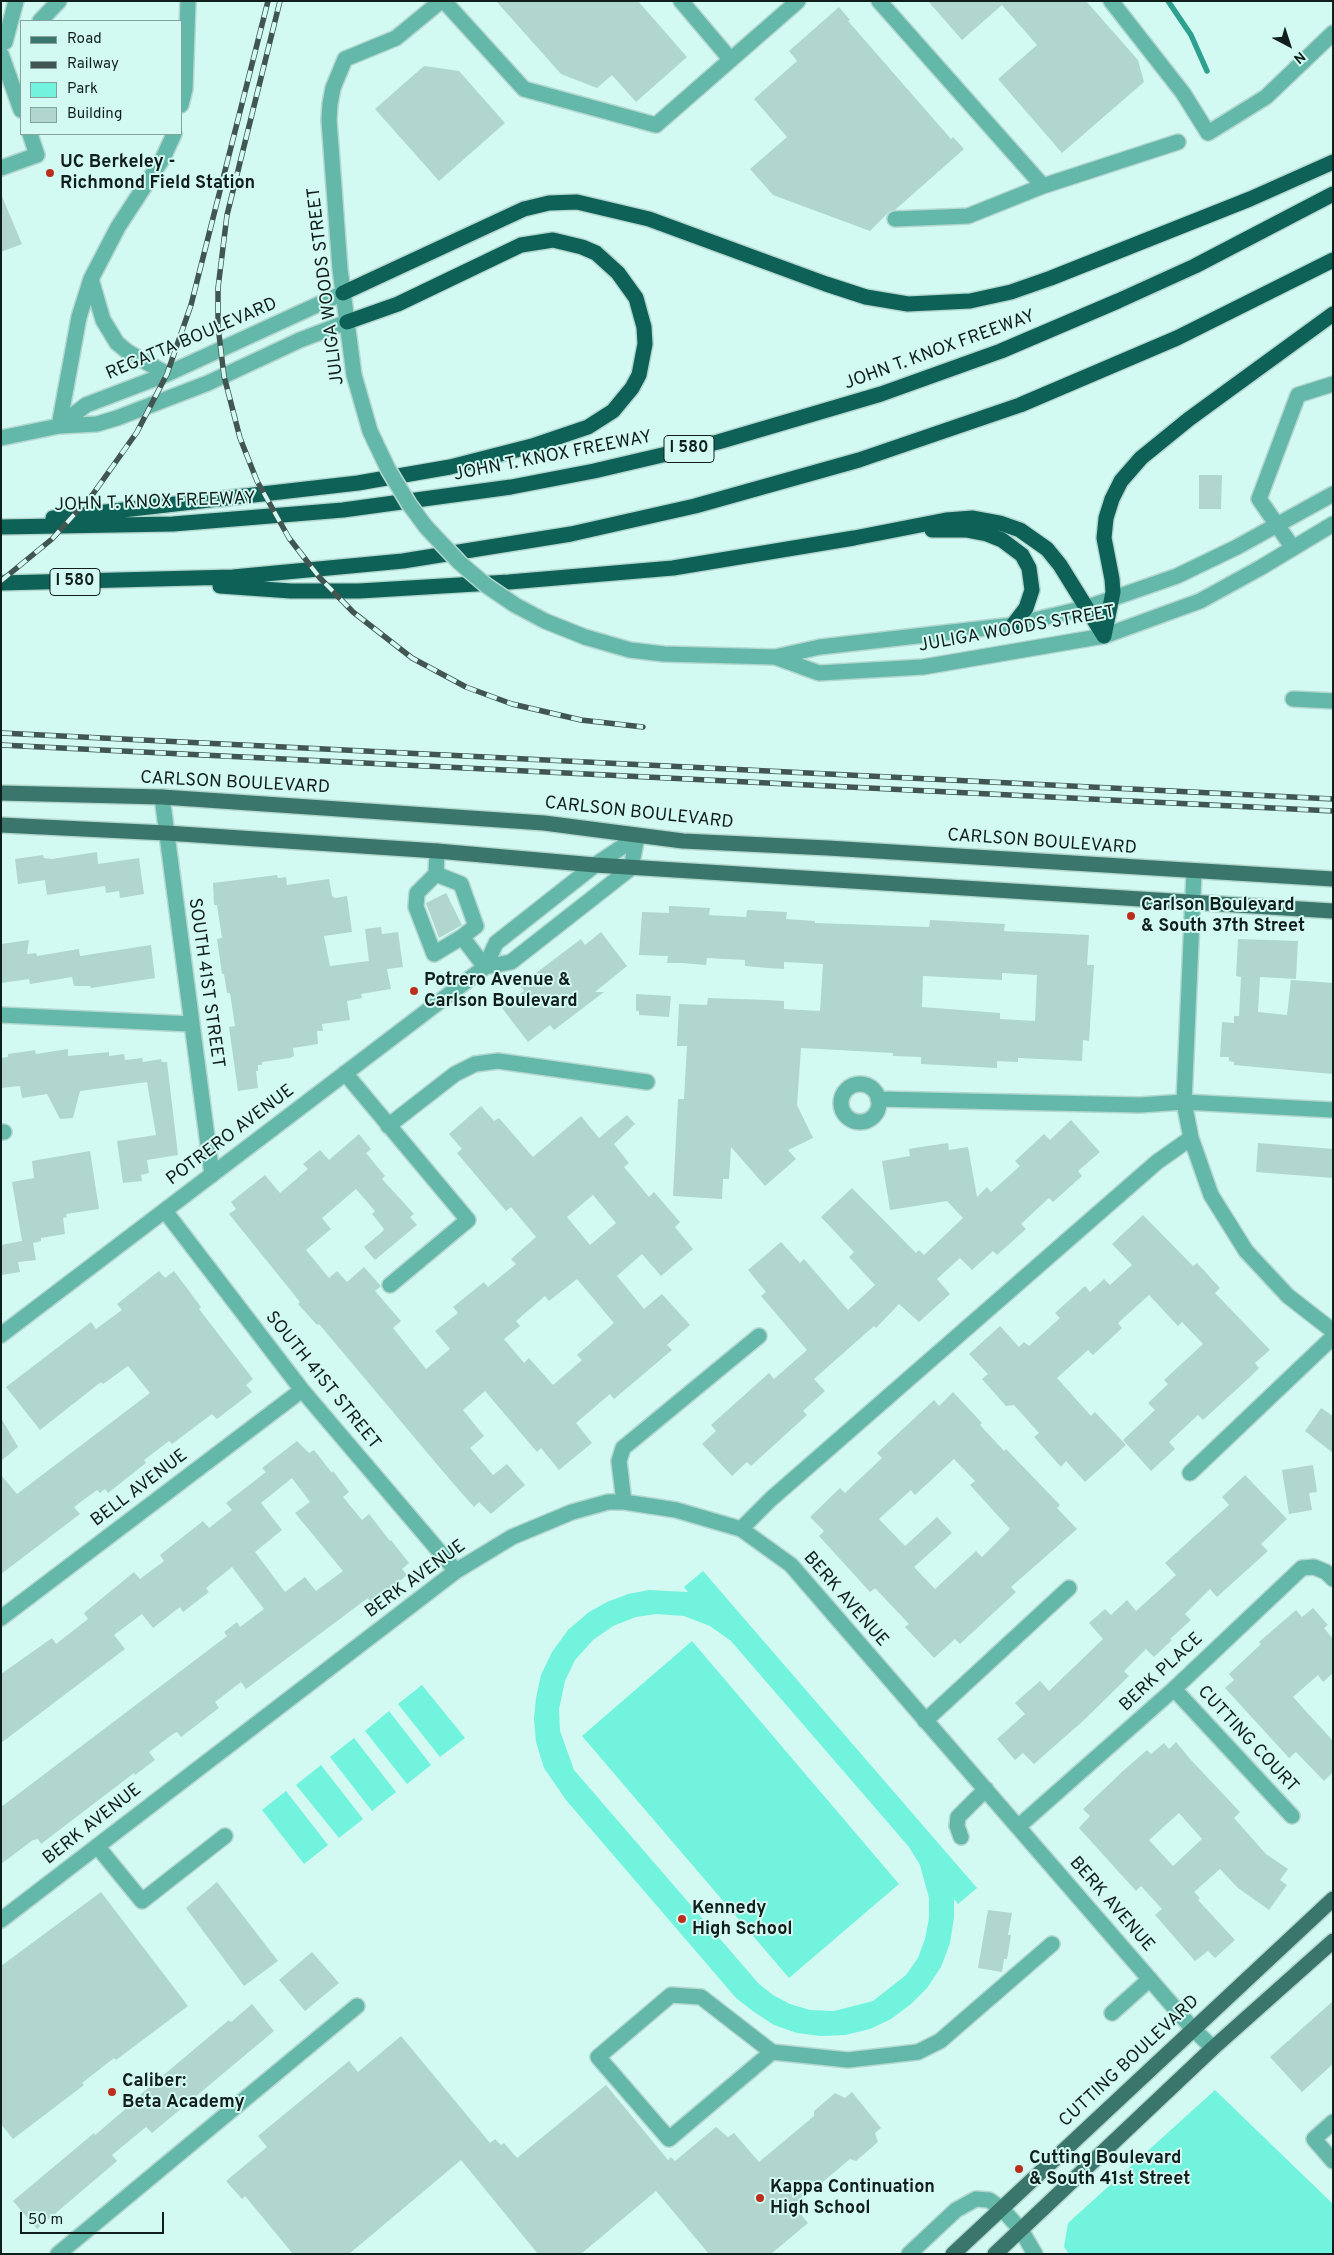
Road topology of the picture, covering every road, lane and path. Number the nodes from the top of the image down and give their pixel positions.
1 (16, 1) edge
2 (59, 1) edge
3 (188, 1) edge
4 (443, 1) edge
5 (681, 1) edge
6 (798, 1) edge
7 (879, 1) edge
8 (1111, 1) edge
9 (41, 20) edge
10 (1333, 33) edge
11 (20, 34) edge
12 (2, 47) edge
13 (731, 60) junction
14 (182, 101) edge
15 (20, 107) edge
16 (30, 135) edge
17 (174, 135) edge
18 (1178, 142) dead end
19 (1333, 162) edge
20 (1, 168) edge
21 (1043, 186) junction
22 (1333, 194) edge
23 (895, 219) dead end
24 (1333, 260) edge
25 (91, 279) junction
26 (343, 293) junction
27 (1333, 314) edge
28 (347, 322) junction
29 (167, 374) junction
30 (1333, 384) edge
31 (59, 426) junction
32 (1, 438) edge
33 (1333, 494) edge
34 (1, 523) edge
35 (1333, 524) edge
36 (1277, 525) junction
37 (1, 527) edge
38 (900, 530) junction
39 (1293, 548) junction
40 (148, 581) junction
41 (1, 583) edge
42 (1112, 600) junction
43 (1085, 608) junction
44 (1013, 624) junction
45 (1104, 636) junction
46 (775, 657) junction
47 (1293, 699) dead end
48 (1333, 701) edge
49 (1, 793) edge
50 (162, 797) junction
51 (1, 826) edge
52 (166, 833) junction
53 (637, 837) junction
54 (437, 851) junction
55 (595, 866) junction
56 (631, 868) junction
57 (1194, 872) junction
58 (436, 874) junction
59 (1333, 880) edge
60 (1192, 904) junction
61 (1333, 911) edge
62 (462, 937) junction
63 (485, 967) junction
64 (1, 1015) edge
65 (191, 1024) junction
66 (344, 1073) junction
67 (647, 1082) dead end
68 (878, 1099) dead end
69 (1184, 1102) junction
70 (1333, 1110) edge
71 (388, 1126) junction
72 (1191, 1138) junction
73 (212, 1175) junction
74 (164, 1211) junction
75 (390, 1285) dead end
76 (1333, 1331) edge
77 (1, 1335) edge
78 (759, 1336) dead end
79 (1333, 1337) edge
80 (302, 1390) junction
81 (1190, 1473) dead end
82 (624, 1502) junction
83 (741, 1529) junction
84 (456, 1571) junction
85 (1333, 1579) edge
86 (1069, 1588) dead end
87 (1, 1618) edge
88 (1174, 1689) junction
89 (925, 1721) junction
90 (986, 1790) junction
91 (1292, 1816) dead end
92 (1019, 1826) junction
93 (225, 1836) dead end
94 (961, 1837) dead end
95 (97, 1846) junction
96 (1333, 1899) edge
97 (1, 1920) edge
98 (1333, 1941) edge
99 (1052, 1944) dead end
100 (1150, 1979) junction
101 (357, 2006) dead end
102 (1112, 2012) dead end
103 (1192, 2028) junction
104 (1213, 2048) junction
105 (772, 2052) junction
106 (1333, 2122) edge
107 (1333, 2161) edge
108 (1002, 2209) junction
109 (1021, 2230) junction
110 (58, 2254) edge
111 (909, 2254) edge
112 (953, 2254) edge
113 (995, 2254) edge
114 (1035, 2254) edge

1 - 12 street
2 - 9 street
3 - 14 street
4 - 13 street
4 - 26 street, JULIGA WOODS STREET
5 - 13 street
6 - 13 street
7 - 21 street
8 - 10 street
11 - 12 street
12 - 15 street
16 - 20 street
17 - 25 street
18 - 21 street
19 - 26 highway
21 - 23 street
22 - 37 highway, JOHN T. KNOX FREEWAY / I 580
24 - 40 highway, I 580
25 - 29 street
25 - 31 street
26 - 28 street, JULIGA WOODS STREET
26 - 29 street, REGATTA BOULEVARD
27 - 42 highway
28 - 31 street
28 - 34 highway
28 - 46 street, JULIGA WOODS STREET, bridge
29 - 31 street, REGATTA BOULEVARD
30 - 36 street
31 - 32 street
33 - 36 street, JULIGA WOODS STREET
35 - 39 street, JULIGA WOODS STREET
36 - 39 street
36 - 42 street, JULIGA WOODS STREET
38 - 40 highway
38 - 43 highway
38 - 44 highway
39 - 45 street, JULIGA WOODS STREET
40 - 41 highway, I 580
42 - 43 street, JULIGA WOODS STREET
42 - 45 highway
43 - 44 street, JULIGA WOODS STREET
43 - 45 highway
44 - 46 street, JULIGA WOODS STREET
45 - 46 street, JULIGA WOODS STREET
47 - 48 street
49 - 50 main road, CARLSON BOULEVARD
50 - 52 street, SOUTH 41ST STREET
50 - 53 main road, CARLSON BOULEVARD
51 - 52 main road
52 - 54 main road
52 - 65 street, SOUTH 41ST STREET
53 - 55 street, POTRERO AVENUE
53 - 56 street
53 - 57 main road, CARLSON BOULEVARD
54 - 55 main road
54 - 58 street
55 - 56 main road
55 - 63 street, POTRERO AVENUE
56 - 60 main road
56 - 63 street, POTRERO AVENUE
57 - 59 main road, CARLSON BOULEVARD
57 - 60 street
58 - 62 street
58 - 62 street
60 - 61 main road
60 - 69 street
62 - 63 street
63 - 66 street, POTRERO AVENUE
64 - 65 street
65 - 73 street, SOUTH 41ST STREET
66 - 71 street
66 - 73 street, POTRERO AVENUE
67 - 71 street
68 - 69 street
69 - 70 street
69 - 72 street
71 - 75 street
72 - 76 street
72 - 83 street
73 - 74 street, POTRERO AVENUE
74 - 77 street, POTRERO AVENUE
74 - 80 street, SOUTH 41ST STREET
78 - 82 street
79 - 81 street
80 - 84 street, SOUTH 41ST STREET
80 - 87 street, BELL AVENUE
82 - 83 street, BERK AVENUE
82 - 84 street, BERK AVENUE
83 - 89 street, BERK AVENUE
84 - 95 street, BERK AVENUE
85 - 88 street, BERK PLACE
86 - 89 street
88 - 91 street, CUTTING COURT
88 - 92 street, BERK PLACE
89 - 90 street, BERK AVENUE
90 - 92 street, BERK AVENUE
90 - 94 street
92 - 100 street, BERK AVENUE
93 - 95 street
95 - 97 street, BERK AVENUE
96 - 103 main road, CUTTING BOULEVARD
98 - 104 main road
99 - 105 street
100 - 102 street
100 - 103 street, BERK AVENUE
101 - 110 street
103 - 104 street, BERK AVENUE
103 - 108 main road, CUTTING BOULEVARD
104 - 109 main road
105 - 105 street
106 - 107 street
108 - 109 street
108 - 111 street
108 - 112 main road, CUTTING BOULEVARD
109 - 113 main road
109 - 114 street

